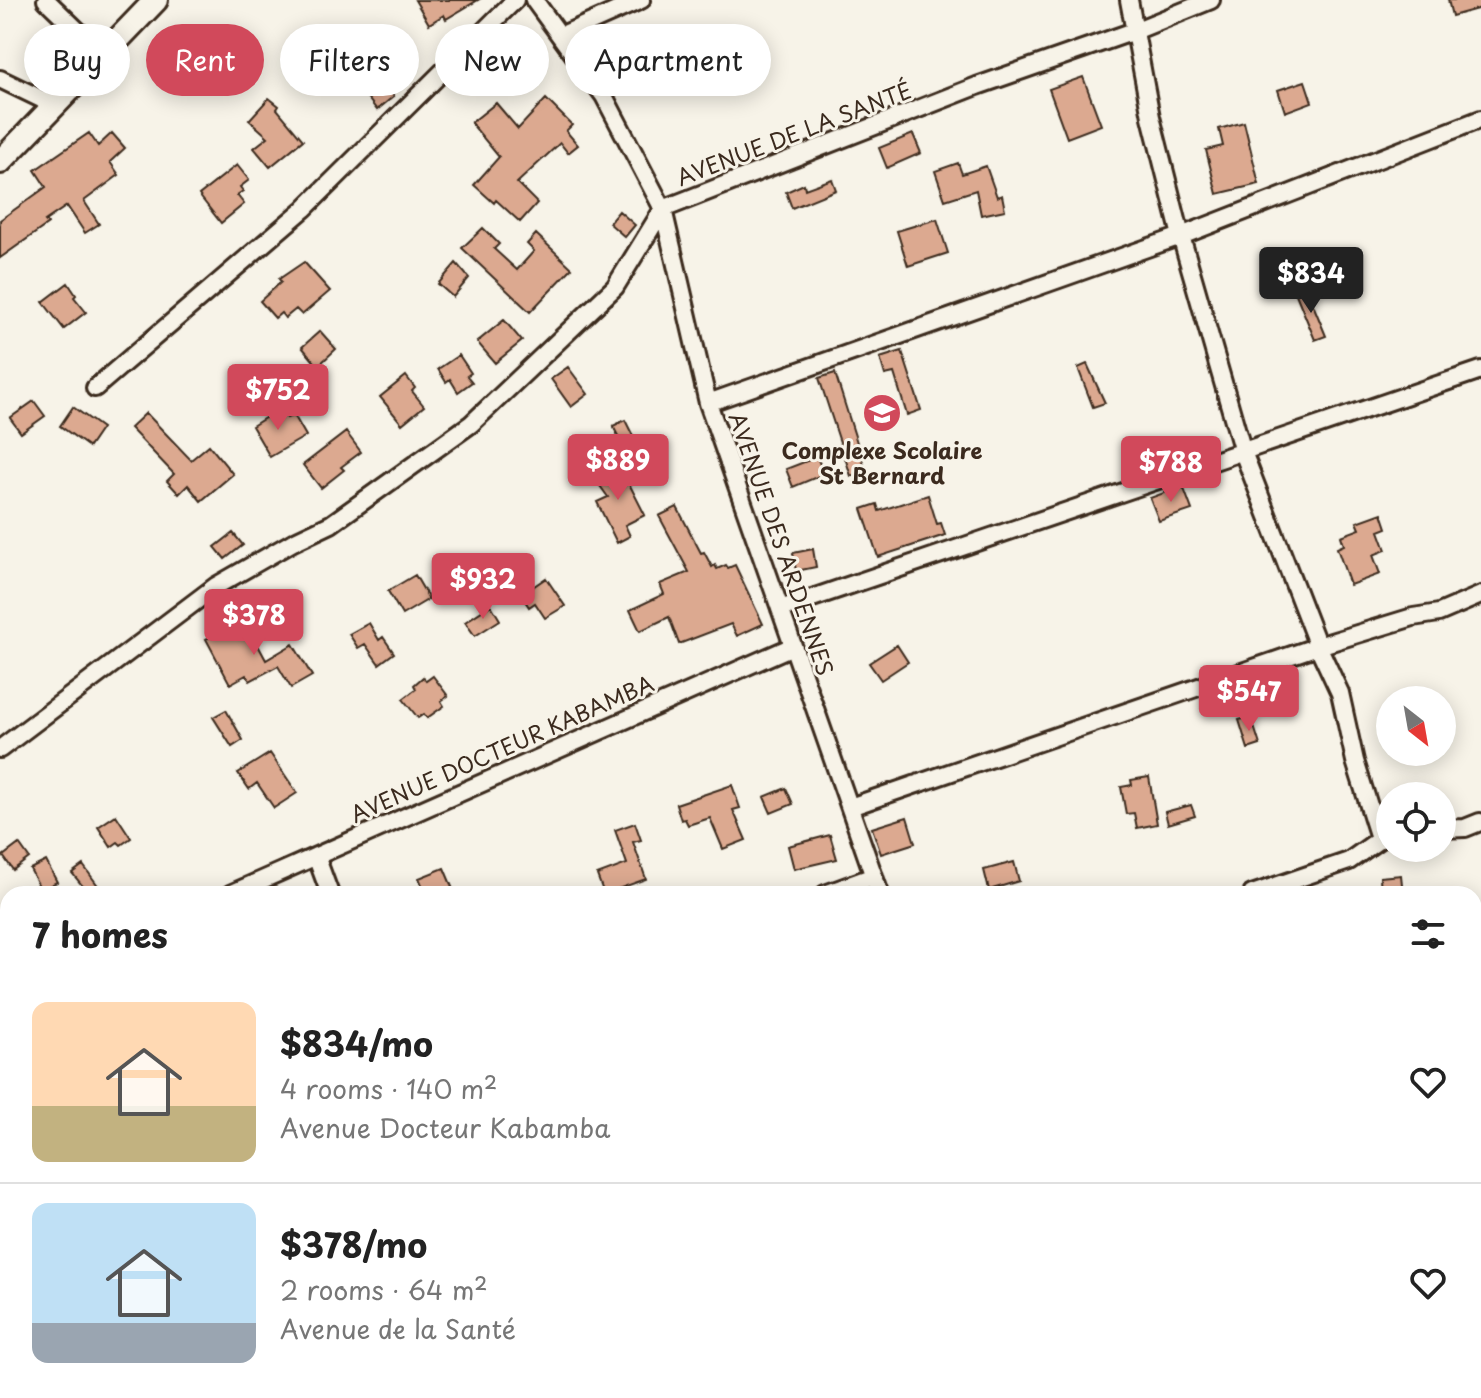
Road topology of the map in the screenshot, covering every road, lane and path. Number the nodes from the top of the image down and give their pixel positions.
1 (46, 0) edge
2 (156, 0) edge
3 (515, 0) edge
4 (534, 0) edge
5 (641, 0) edge
6 (1129, 0) edge
7 (1211, 0) edge
8 (71, 24) edge
9 (130, 27) edge
10 (1137, 30) junction
11 (562, 35) junction
12 (0, 79) edge
13 (65, 96) edge
14 (56, 106) junction
15 (1481, 119) edge
16 (0, 162) edge
17 (663, 209) junction
18 (1181, 236) junction
19 (1481, 370) edge
20 (95, 388) dead end
21 (708, 403) junction
22 (1243, 452) junction
23 (1481, 595) edge
24 (780, 609) junction
25 (793, 646) junction
26 (1318, 646) junction
27 (0, 749) edge
28 (850, 807) junction
29 (1376, 813) edge
30 (1480, 822) edge
31 (1456, 828) edge
32 (1376, 843) edge
33 (316, 856) junction
34 (874, 876) junction
35 (248, 886) edge
36 (327, 886) edge
37 (847, 886) edge
38 (877, 886) edge
39 (1276, 886) edge

1 - 8 street
2 - 9 main road
3 - 20 street
4 - 11 street, AVENUE DES ARDENNES
5 - 11 street
6 - 10 street
7 - 10 street, AVENUE DE LA SANTÉ
10 - 17 street, AVENUE DE LA SANTÉ
10 - 18 street
11 - 17 street, AVENUE DES ARDENNES
12 - 14 street
13 - 14 main road
14 - 16 main road
15 - 18 street
17 - 21 street, AVENUE DES ARDENNES
17 - 27 street, AVENUE DE LA SANTÉ
18 - 21 street
18 - 22 street
19 - 22 street
21 - 24 street, AVENUE DES ARDENNES
22 - 24 street
22 - 26 street
23 - 26 street
24 - 25 street, AVENUE DES ARDENNES
25 - 28 street, AVENUE DES ARDENNES
25 - 33 street, AVENUE DOCTEUR KABAMBA
26 - 28 street
26 - 29 street
28 - 34 street, AVENUE DES ARDENNES
30 - 31 street
32 - 39 street
33 - 35 street, AVENUE DOCTEUR KABAMBA
33 - 36 street
34 - 37 street
34 - 38 street, AVENUE DES ARDENNES

